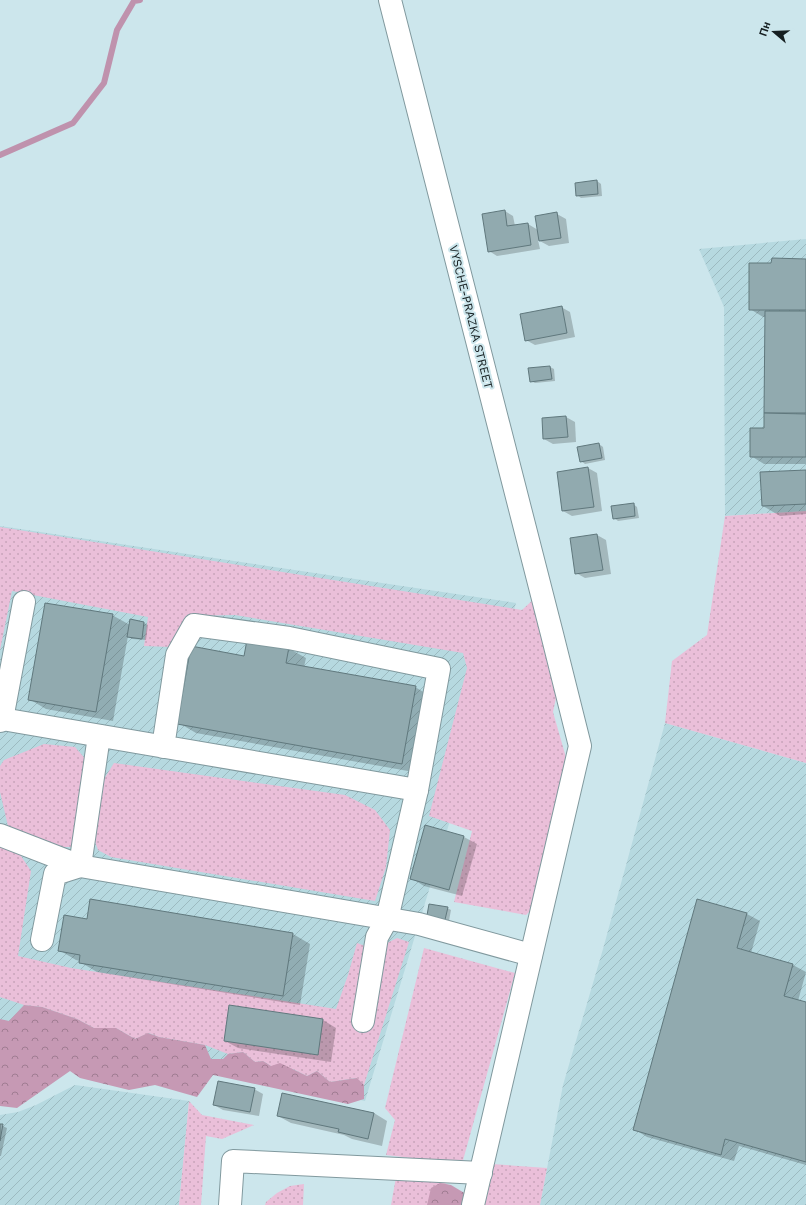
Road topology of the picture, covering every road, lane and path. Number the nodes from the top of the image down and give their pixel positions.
1 (390, 0) edge
2 (24, 602) dead end
3 (1, 720) edge
4 (99, 736) junction
5 (163, 747) junction
6 (417, 790) junction
7 (0, 836) edge
8 (80, 866) junction
9 (387, 919) junction
10 (42, 940) dead end
11 (531, 955) junction
12 (363, 1021) dead end
13 (481, 1173) junction
14 (230, 1205) edge
15 (473, 1205) edge

1 - 11 street, VYSCHE-PRAZKA STREET
2 - 3 street
3 - 4 street
4 - 5 street
4 - 8 street
5 - 6 street
5 - 6 street
6 - 9 street
7 - 8 street
8 - 9 street
8 - 10 street
9 - 11 street
9 - 12 street
11 - 13 street, VYSCHE-PRAZKA STREET
13 - 14 street
13 - 15 street, VYSCHE-PRAZKA STREET

